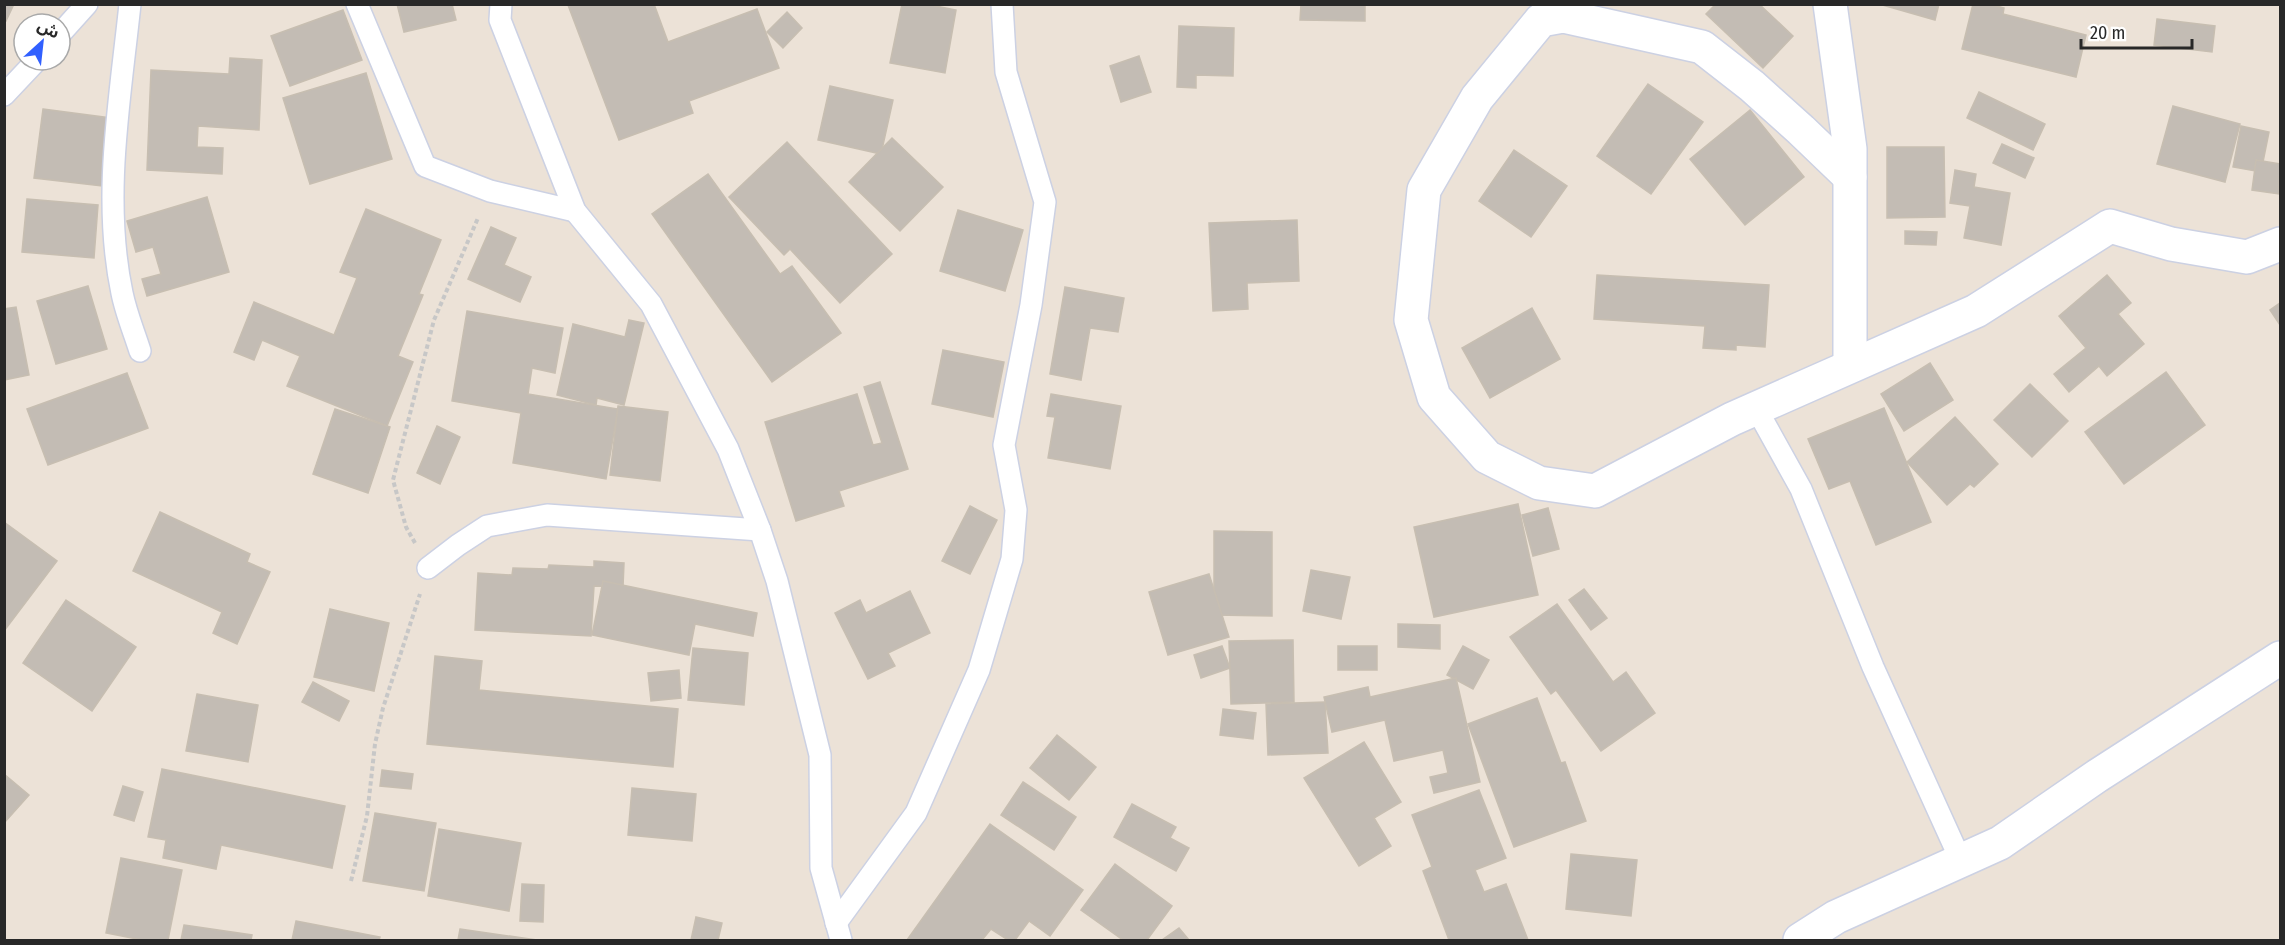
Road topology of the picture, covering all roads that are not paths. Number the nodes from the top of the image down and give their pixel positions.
1 (87, 4) edge
2 (130, 4) edge
3 (357, 4) edge
4 (501, 4) edge
5 (1002, 4) edge
6 (1830, 4) edge
7 (72, 21) edge
8 (26, 72) edge
9 (4, 95) edge
10 (1850, 177) junction
11 (575, 211) junction
12 (2280, 244) edge
13 (140, 351) dead end
14 (1850, 366) junction
15 (1756, 408) junction
16 (760, 530) junction
17 (429, 568) road end
18 (2280, 658) edge
19 (1960, 861) junction
20 (838, 932) edge
21 (1800, 940) edge

1 - 7 lane
2 - 13 lane
3 - 11 lane
4 - 11 lane
5 - 20 lane
6 - 10 street
8 - 9 lane
10 - 14 street
10 - 15 street
11 - 16 lane
12 - 14 street
14 - 15 street
15 - 19 lane
16 - 17 lane
16 - 20 lane
18 - 19 street
19 - 21 street

